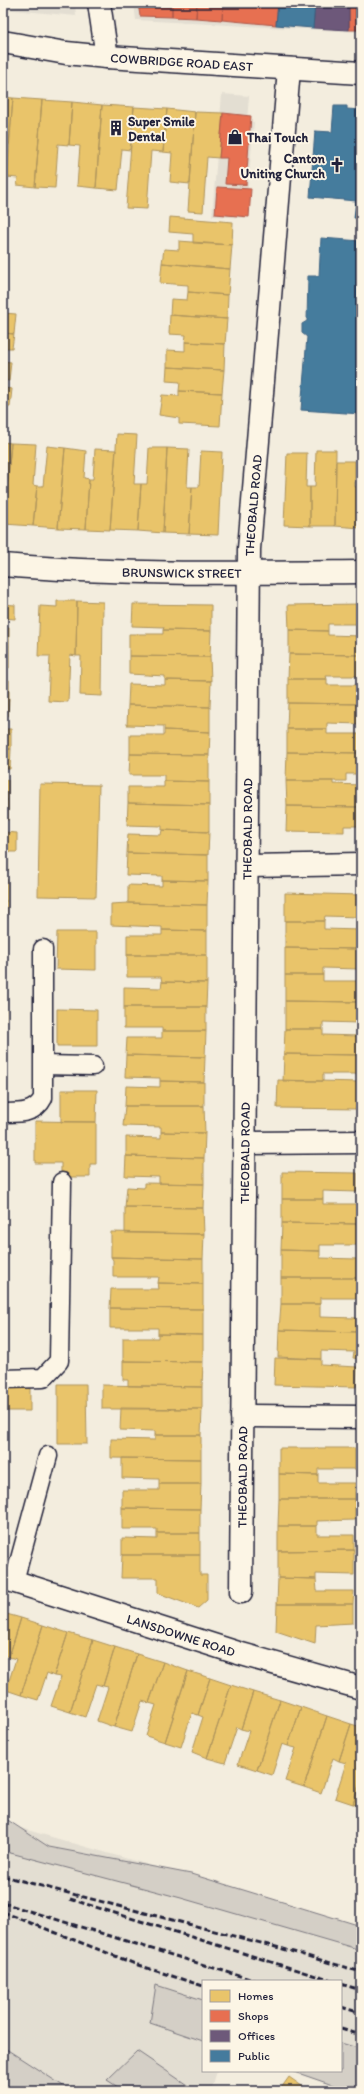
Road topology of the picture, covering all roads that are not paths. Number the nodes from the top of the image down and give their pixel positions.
1 (99, 3) edge
2 (3, 42) edge
3 (107, 57) junction
4 (289, 69) junction
5 (361, 73) edge
6 (3, 565) edge
7 (361, 572) edge
8 (249, 573) junction
9 (361, 864) edge
10 (248, 866) junction
11 (43, 949) dead end
12 (43, 1065) junction
13 (93, 1066) dead end
14 (3, 1113) edge
15 (361, 1142) edge
16 (245, 1143) junction
17 (62, 1182) dead end
18 (3, 1379) edge
19 (242, 1416) junction
20 (361, 1416) edge
21 (48, 1456) dead end
22 (8, 1580) edge
23 (241, 1592) dead end
24 (361, 1688) edge

1 - 3 street
2 - 3 street, COWBRIDGE ROAD EAST
3 - 4 street, COWBRIDGE ROAD EAST
4 - 5 street, COWBRIDGE ROAD EAST
4 - 8 street, THEOBALD ROAD
6 - 8 street, BRUNSWICK STREET
7 - 8 street, BRUNSWICK STREET
8 - 10 street, THEOBALD ROAD
9 - 10 street
10 - 16 street, THEOBALD ROAD
11 - 12 lane
12 - 13 lane
12 - 14 lane
15 - 16 street
16 - 19 street, THEOBALD ROAD
17 - 18 lane
19 - 20 street
19 - 23 street, THEOBALD ROAD
21 - 22 lane
22 - 24 street, LANSDOWNE ROAD

